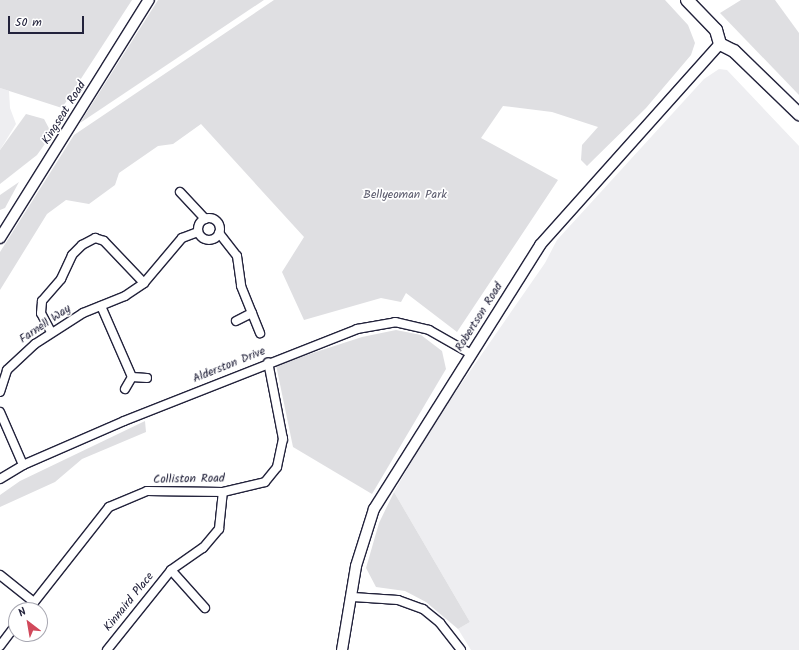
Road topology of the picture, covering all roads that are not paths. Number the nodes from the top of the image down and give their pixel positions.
1 (148, 0) edge
2 (687, 0) edge
3 (720, 44) junction
4 (799, 114) edge
5 (180, 192) dead end
6 (205, 219) junction
7 (198, 232) junction
8 (219, 233) junction
9 (0, 238) edge
10 (144, 283) junction
11 (101, 306) junction
12 (252, 313) junction
13 (236, 321) dead end
14 (51, 332) junction
15 (260, 333) dead end
16 (471, 354) junction
17 (268, 362) junction
18 (132, 377) junction
19 (146, 378) dead end
20 (125, 389) dead end
21 (0, 392) edge
22 (0, 412) edge
23 (24, 465) junction
24 (0, 480) edge
25 (223, 492) junction
26 (171, 570) junction
27 (0, 575) edge
28 (353, 597) junction
29 (34, 602) joint
30 (205, 608) dead end
31 (8, 636) edge
32 (0, 646) edge
33 (106, 650) edge
34 (342, 650) edge
35 (461, 650) edge

1 - 9 street, Kingseat Road
2 - 3 main road
3 - 4 main road
3 - 16 street, Robertson Road
5 - 6 street
6 - 7 street
6 - 8 street
7 - 8 street
7 - 10 street, Farnell Way
8 - 12 street
10 - 11 street, Farnell Way
10 - 14 street
11 - 14 street, Farnell Way
11 - 18 street
12 - 13 street
12 - 15 street
14 - 21 street, Farnell Way
16 - 17 street, Alderston Drive
16 - 28 street, Robertson Road
17 - 23 street, Alderston Drive
17 - 25 street, Colliston Road
18 - 19 street
18 - 20 street
22 - 23 street
23 - 24 street, Alderston Drive
25 - 26 street, Kinnaird Place
25 - 29 street, Colliston Road
26 - 30 street, Kinnaird Place
26 - 33 street, Kinnaird Place
27 - 29 street
28 - 34 street, Robertson Road
28 - 35 street
31 - 32 street

